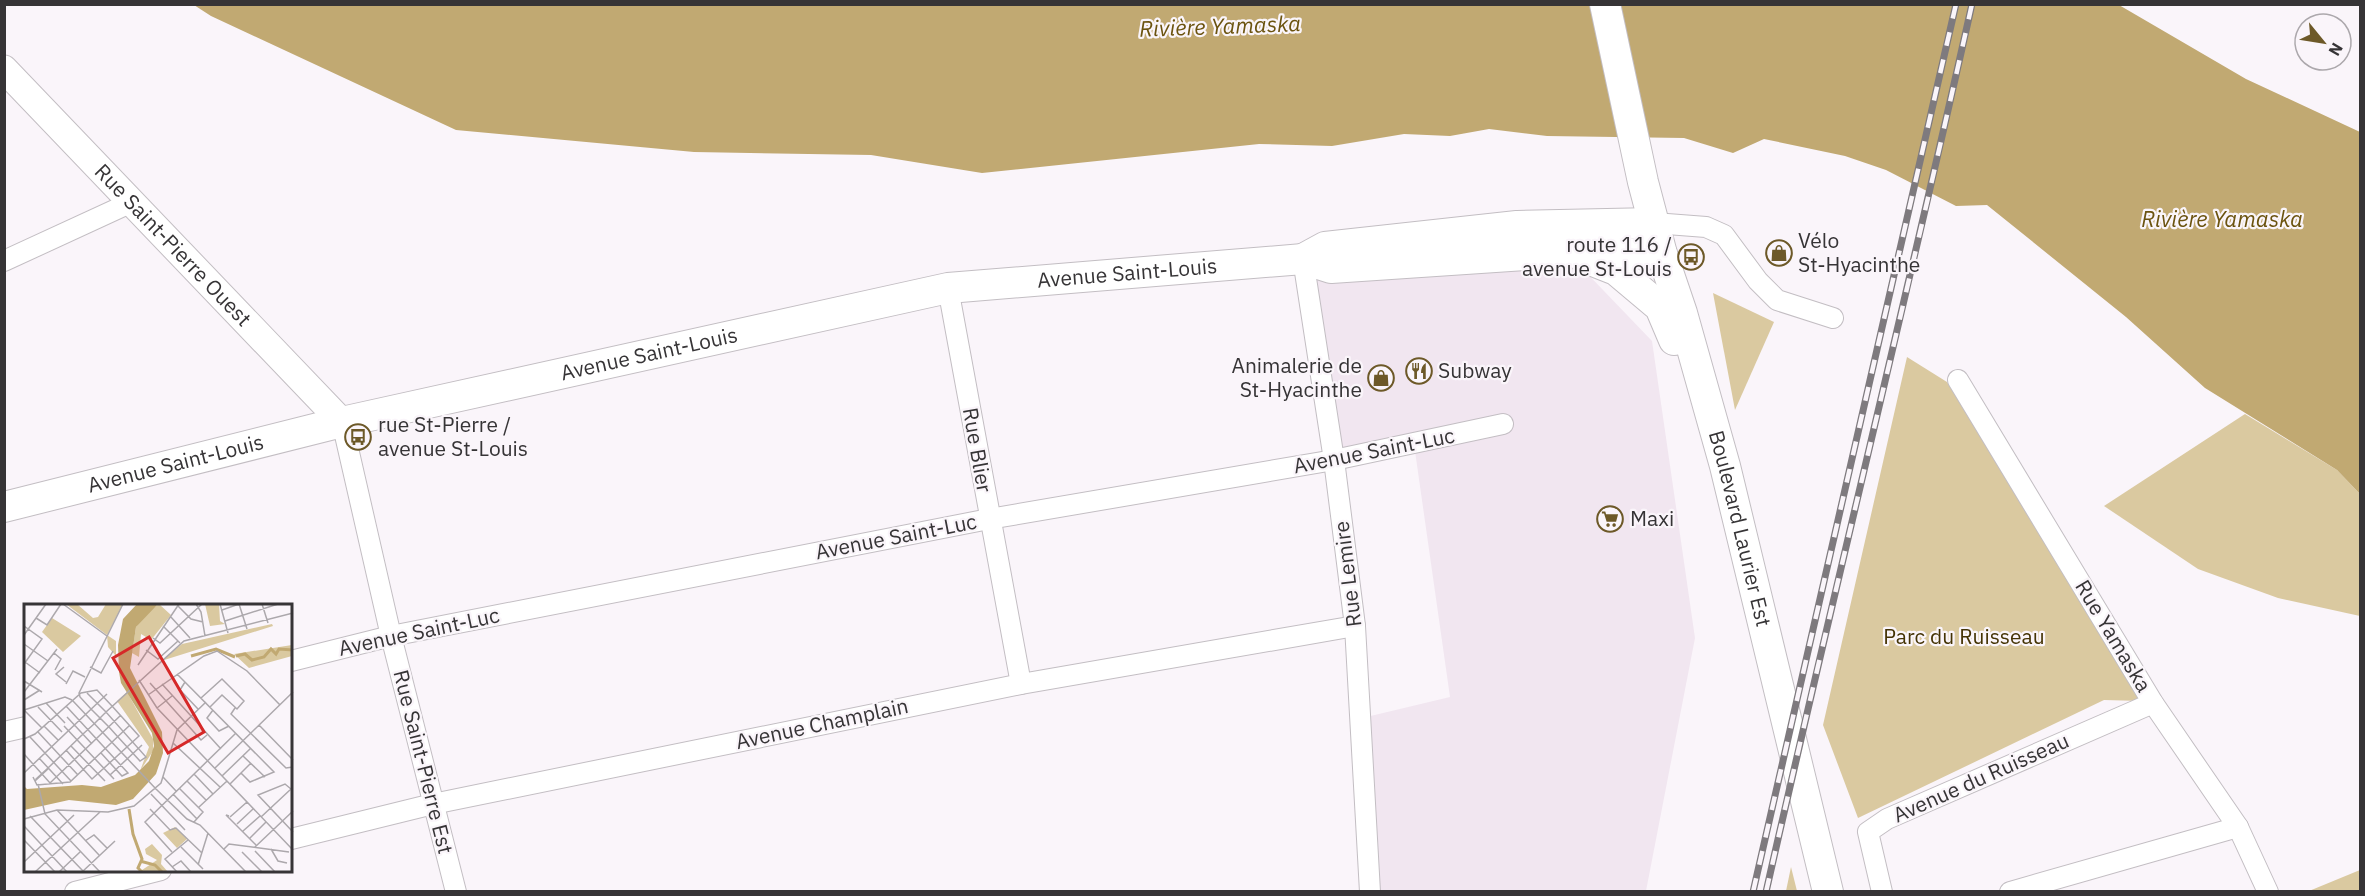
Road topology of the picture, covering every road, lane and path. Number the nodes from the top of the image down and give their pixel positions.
1 (1605, 4) edge
2 (4, 69) edge
3 (132, 202) junction
4 (1654, 223) junction
5 (1569, 252) junction
6 (1662, 254) junction
7 (1303, 259) junction
8 (4, 261) edge
9 (948, 288) junction
10 (1833, 318) dead end
11 (1958, 380) dead end
12 (342, 422) junction
13 (1503, 424) dead end
14 (1334, 460) junction
15 (1725, 466) junction
16 (4, 507) edge
17 (989, 519) junction
18 (1355, 626) junction
19 (391, 636) junction
20 (292, 661) edge
21 (1021, 684) junction
22 (2153, 703) junction
23 (24, 727) edge
24 (4, 732) edge
25 (433, 804) junction
26 (2238, 827) junction
27 (292, 839) edge
28 (153, 872) edge
29 (75, 891) edge
30 (456, 891) edge
31 (1370, 891) edge
32 (1828, 891) edge
33 (1882, 891) edge
34 (2010, 891) edge
35 (2268, 891) edge

1 - 4 main road, Boulevard Laurier Est
2 - 3 street, Rue Saint-Pierre Ouest
3 - 8 street
3 - 12 street, Rue Saint-Pierre Ouest
4 - 6 main road, Boulevard Laurier Est
4 - 7 main road, Avenue Saint-Louis
4 - 10 street, Avenue Saint-Louis
5 - 6 main road, Avenue Saint-Louis
5 - 7 main road, Avenue Saint-Louis
5 - 15 main road
6 - 15 main road, Boulevard Laurier Est
7 - 9 main road, Avenue Saint-Louis
7 - 14 street, Rue Lemire
9 - 12 main road, Avenue Saint-Louis
9 - 17 street, Rue Blier
11 - 22 street, Rue Yamaska
12 - 16 main road, Avenue Saint-Louis
12 - 19 street, Rue Saint-Pierre Est
13 - 14 street, Avenue Saint-Luc
14 - 17 street, Avenue Saint-Luc
14 - 18 street, Rue Lemire
15 - 32 main road, Boulevard Laurier Est
17 - 19 street, Avenue Saint-Luc
17 - 21 street, Rue Blier
18 - 21 street, Avenue Champlain
18 - 31 street, Rue Lemire
19 - 20 street, Avenue Saint-Luc
19 - 25 street, Rue Saint-Pierre Est
21 - 25 street, Avenue Champlain
22 - 26 street, Rue Yamaska
22 - 33 street, Avenue du Ruisseau
23 - 24 street
25 - 27 street, Avenue Champlain
25 - 30 street, Rue Saint-Pierre Est
26 - 34 street
26 - 35 street, Rue Yamaska
28 - 29 street

